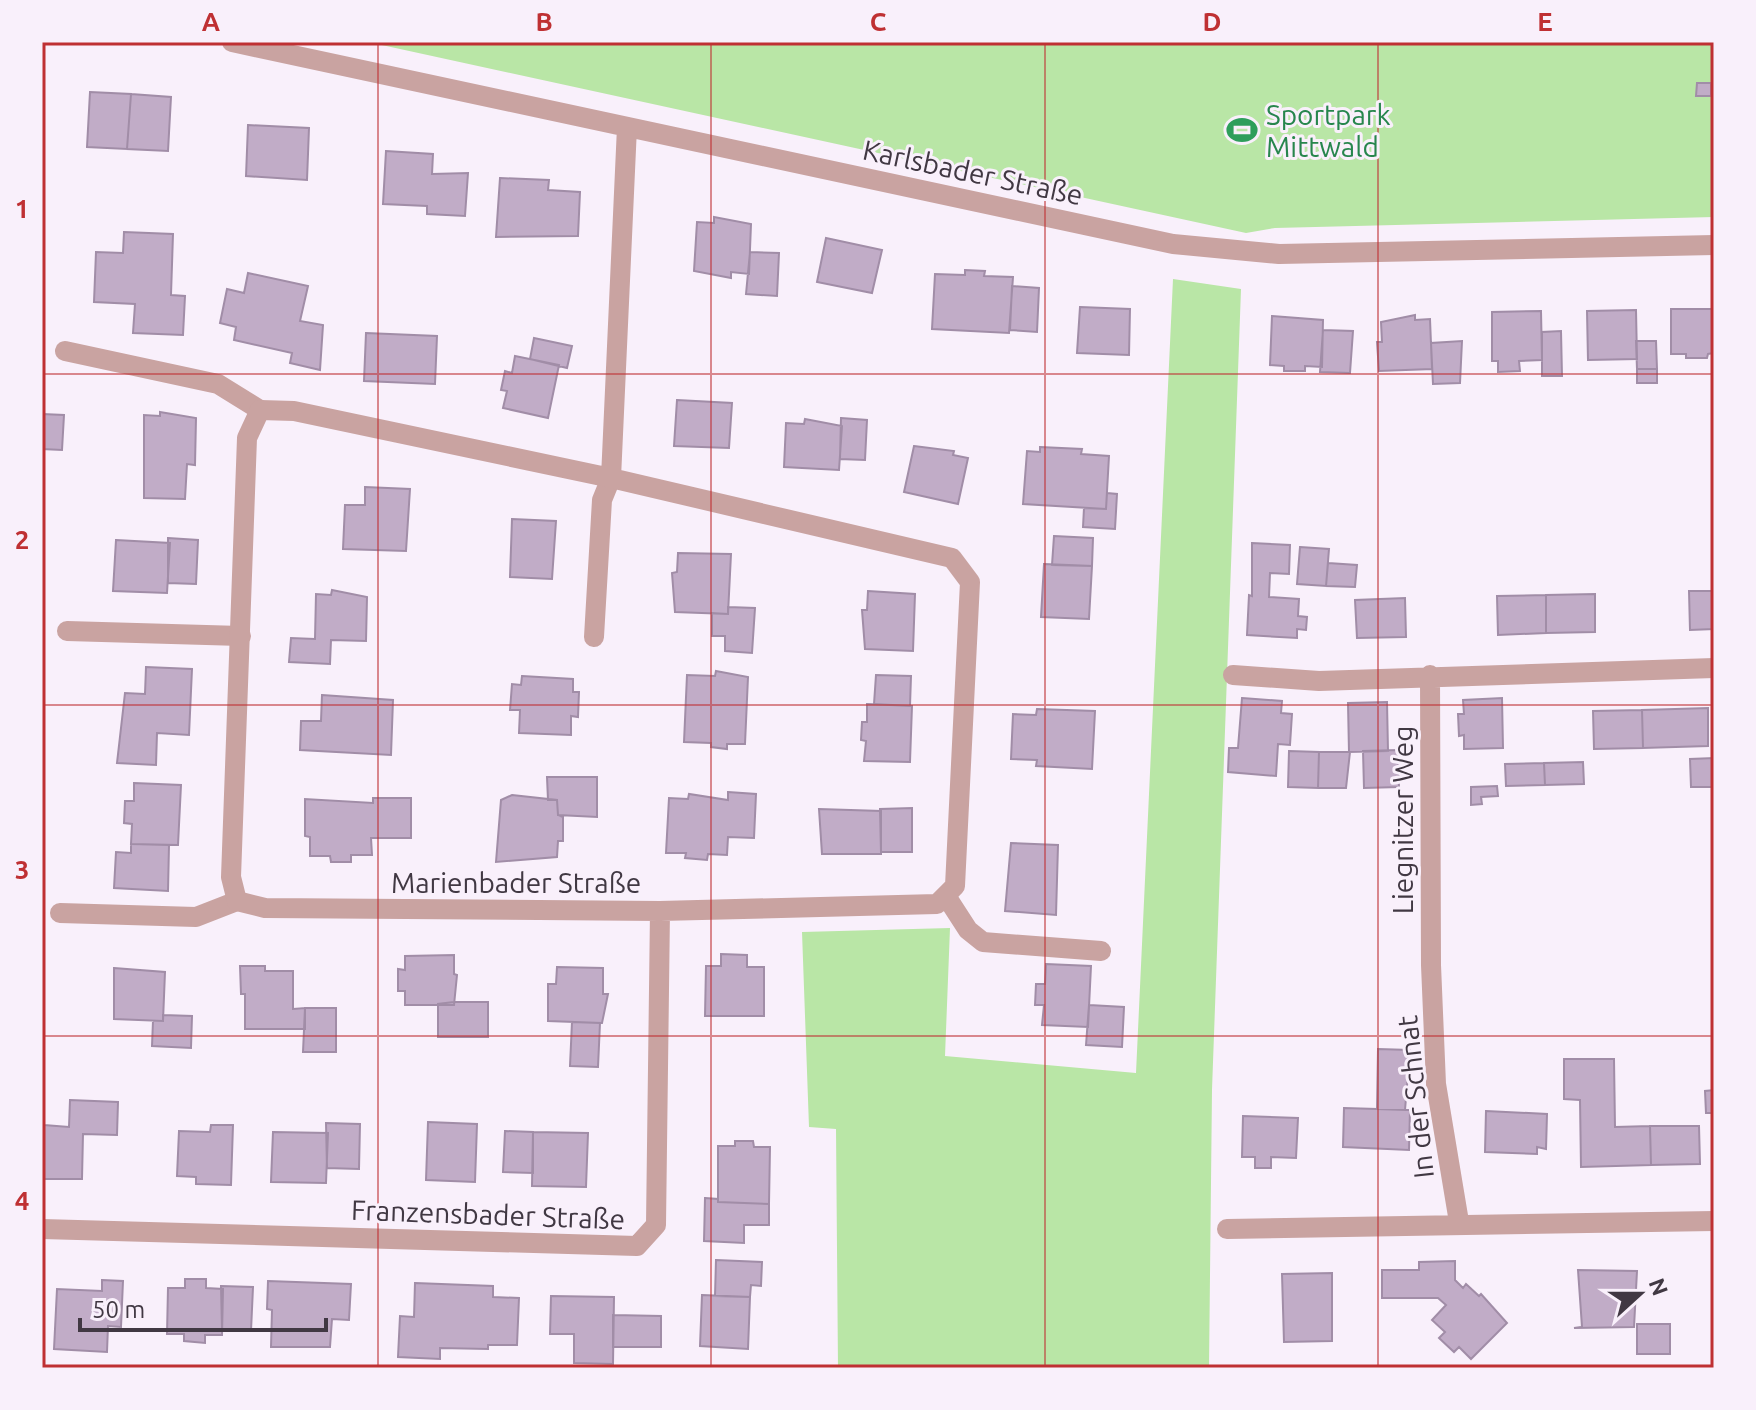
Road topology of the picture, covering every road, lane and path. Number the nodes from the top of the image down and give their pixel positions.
1 (232, 42) edge
2 (627, 127) junction
3 (1714, 245) edge
4 (65, 351) dead end
5 (260, 410) junction
6 (611, 478) junction
7 (67, 631) dead end
8 (241, 636) junction
9 (594, 637) dead end
10 (1714, 668) edge
11 (1233, 675) dead end
12 (1430, 675) junction
13 (946, 896) junction
14 (237, 901) junction
15 (660, 911) junction
16 (60, 913) dead end
17 (1101, 951) dead end
18 (1431, 965) joint
19 (1714, 1221) edge
20 (1459, 1222) junction
21 (42, 1229) edge
22 (1227, 1229) dead end

1 - 2 street, Karlsbader Straße
2 - 3 street, Karlsbader Straße
2 - 6 street
4 - 5 street
5 - 6 street
5 - 8 street
6 - 9 street
6 - 13 street
7 - 8 street
8 - 14 street
10 - 12 street
11 - 12 street
12 - 18 street, Liegnitzer Weg
13 - 15 street, Marienbader Straße
13 - 17 street
14 - 15 street, Marienbader Straße
14 - 16 street
15 - 21 street, Franzensbader Straße
18 - 20 street, In der Schnat
19 - 20 street
20 - 22 street

